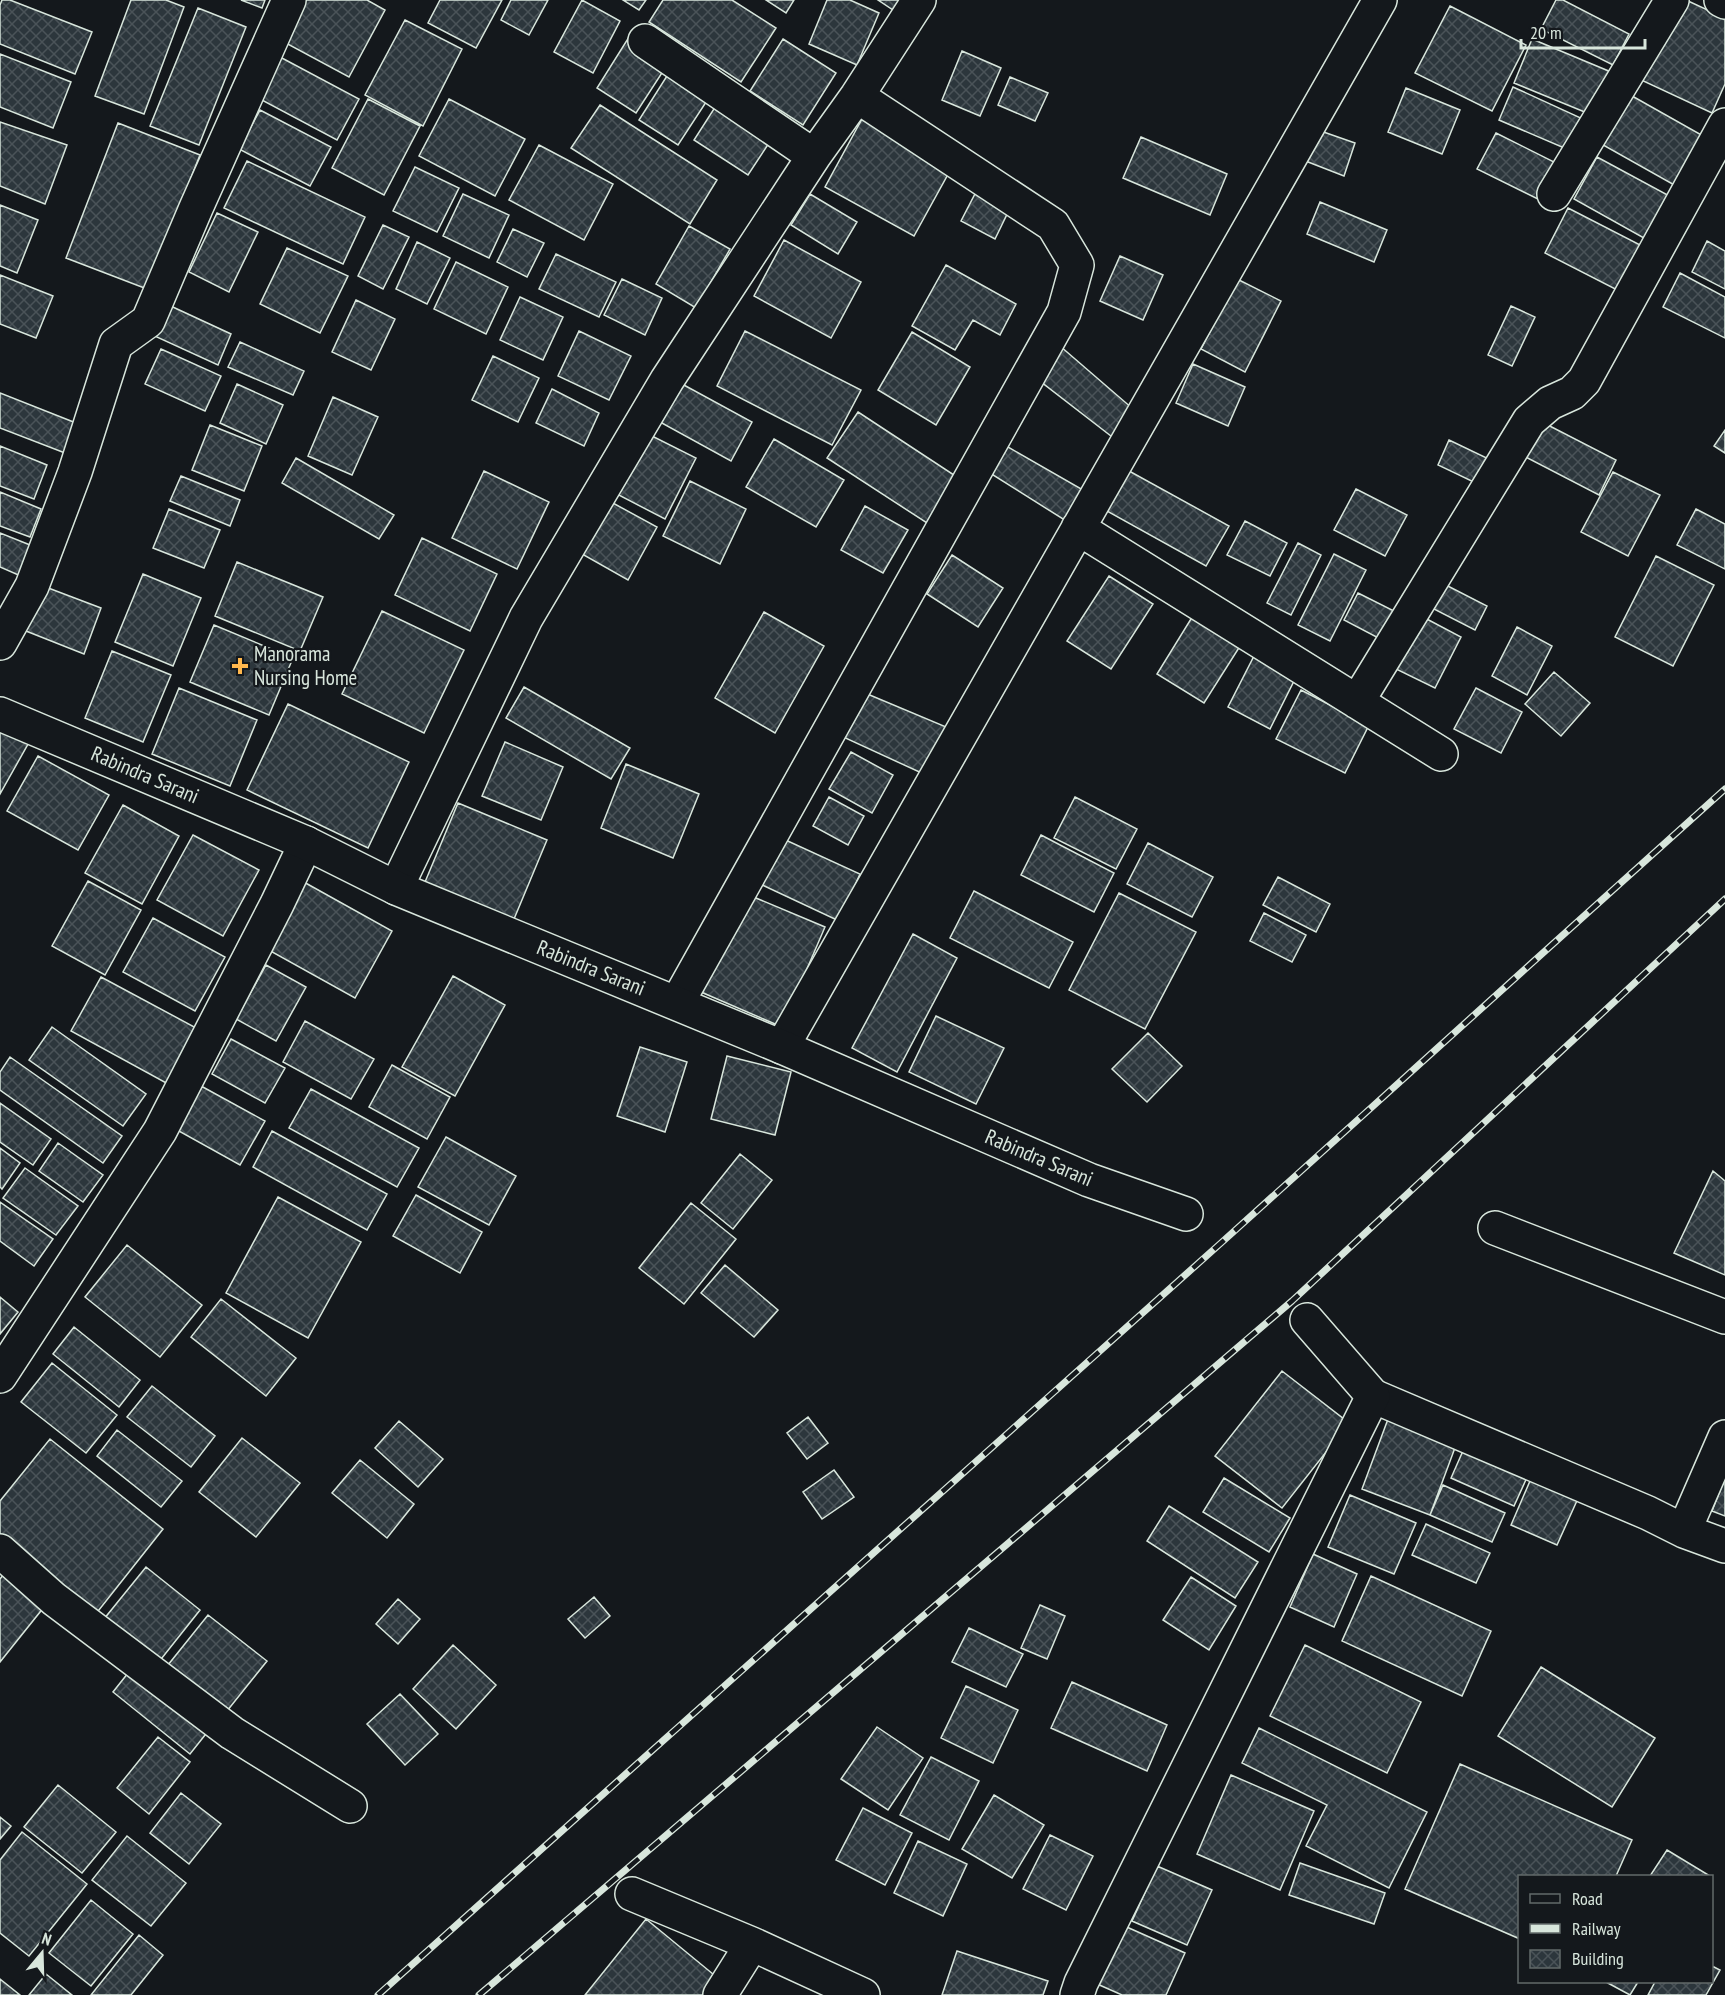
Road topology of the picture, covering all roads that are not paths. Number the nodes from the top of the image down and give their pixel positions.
1 (289, 0) edge
2 (919, 0) edge
3 (1380, 0) edge
4 (1672, 0) edge
5 (1721, 0) edge
6 (1725, 3) edge
7 (645, 41) dead end
8 (857, 96) junction
9 (1725, 128) edge
10 (814, 156) junction
11 (1554, 194) dead end
12 (1078, 528) junction
13 (0, 643) edge
14 (1357, 702) junction
15 (0, 714) edge
16 (1441, 754) dead end
17 (306, 843) junction
18 (396, 888) junction
19 (677, 1004) junction
20 (782, 1047) junction
21 (1186, 1214) dead end
22 (1495, 1228) dead end
23 (1725, 1317) edge
24 (1307, 1320) dead end
25 (0, 1376) edge
26 (1373, 1396) junction
27 (1725, 1437) edge
28 (1684, 1531) junction
29 (1725, 1546) edge
30 (0, 1551) edge
31 (350, 1806) dead end
32 (632, 1894) dead end
33 (752, 1944) junction
34 (720, 1995) edge
35 (863, 1995) edge
36 (1077, 1995) edge

1 - 13 street
2 - 8 street
3 - 12 street
4 - 11 street
5 - 6 street
7 - 10 street
8 - 10 street
8 - 19 street
9 - 14 street
10 - 18 street
12 - 14 street
12 - 20 street
14 - 16 street
15 - 17 street, Rabindra Sarani
17 - 18 street, Rabindra Sarani
17 - 25 street
18 - 19 street, Rabindra Sarani
19 - 20 street, Rabindra Sarani
20 - 21 street, Rabindra Sarani
22 - 23 street
24 - 26 street
26 - 28 street
26 - 36 street
27 - 28 street
28 - 29 street
30 - 31 street
32 - 33 street
33 - 34 street
33 - 35 street

